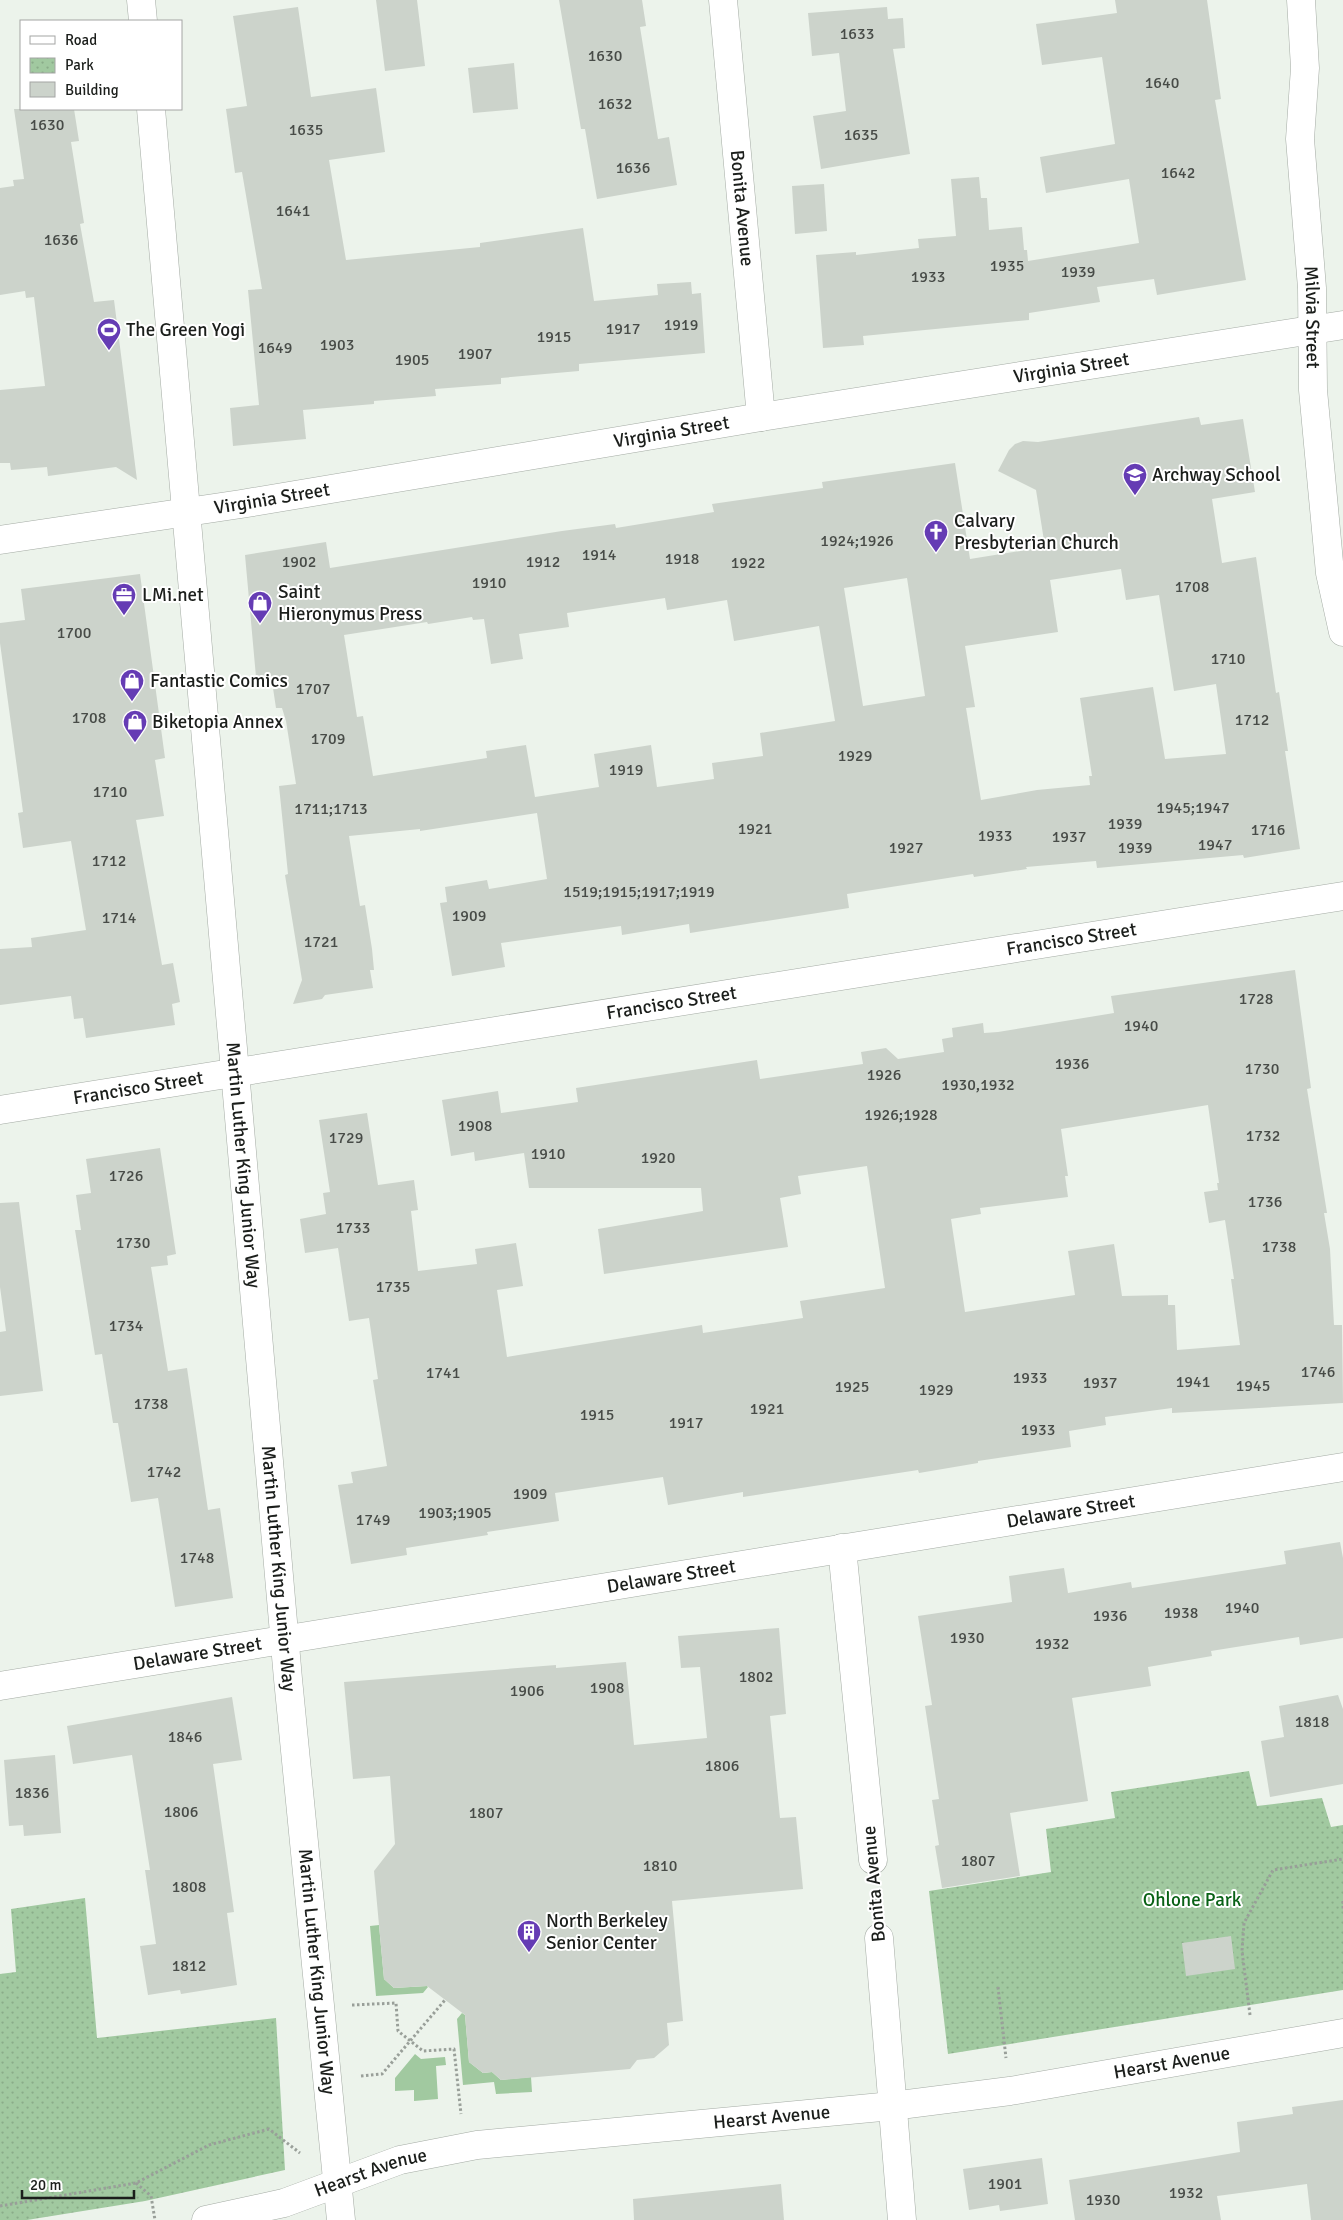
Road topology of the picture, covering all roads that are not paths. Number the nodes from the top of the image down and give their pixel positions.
1 (141, 0) edge
2 (723, 0) edge
3 (1301, 0) edge
4 (143, 20) edge
5 (151, 110) edge
6 (1343, 326) edge
7 (1312, 330) junction
8 (761, 417) junction
9 (186, 511) junction
10 (0, 540) edge
11 (1343, 632) edge
12 (1343, 896) edge
13 (236, 1072) junction
14 (0, 1110) edge
15 (1343, 1467) edge
16 (842, 1548) junction
17 (285, 1639) junction
18 (0, 1686) edge
19 (872, 1860) road end
20 (879, 1938) road end
21 (1343, 2033) edge
22 (892, 2106) junction
23 (338, 2182) junction
24 (206, 2220) edge
25 (341, 2220) edge
26 (902, 2220) edge

1 - 4 street
2 - 8 street, Bonita Avenue
3 - 7 street, Milvia Street
5 - 9 street, Martin Luther King Junior Way
6 - 7 street, Virginia Street
7 - 8 street, Virginia Street
7 - 11 street, Milvia Street
8 - 9 street, Virginia Street
9 - 10 street, Virginia Street
9 - 13 street, Martin Luther King Junior Way
12 - 13 street, Francisco Street
13 - 14 street, Francisco Street
13 - 17 street, Martin Luther King Junior Way
15 - 16 street, Delaware Street
16 - 17 street, Delaware Street
16 - 19 street, Bonita Avenue
17 - 18 street, Delaware Street
17 - 23 street, Martin Luther King Junior Way
20 - 22 street, Bonita Avenue
21 - 22 street, Hearst Avenue
22 - 23 street, Hearst Avenue
22 - 26 street, Bonita Avenue
23 - 24 street, Hearst Avenue
23 - 25 street, Martin Luther King Junior Way

